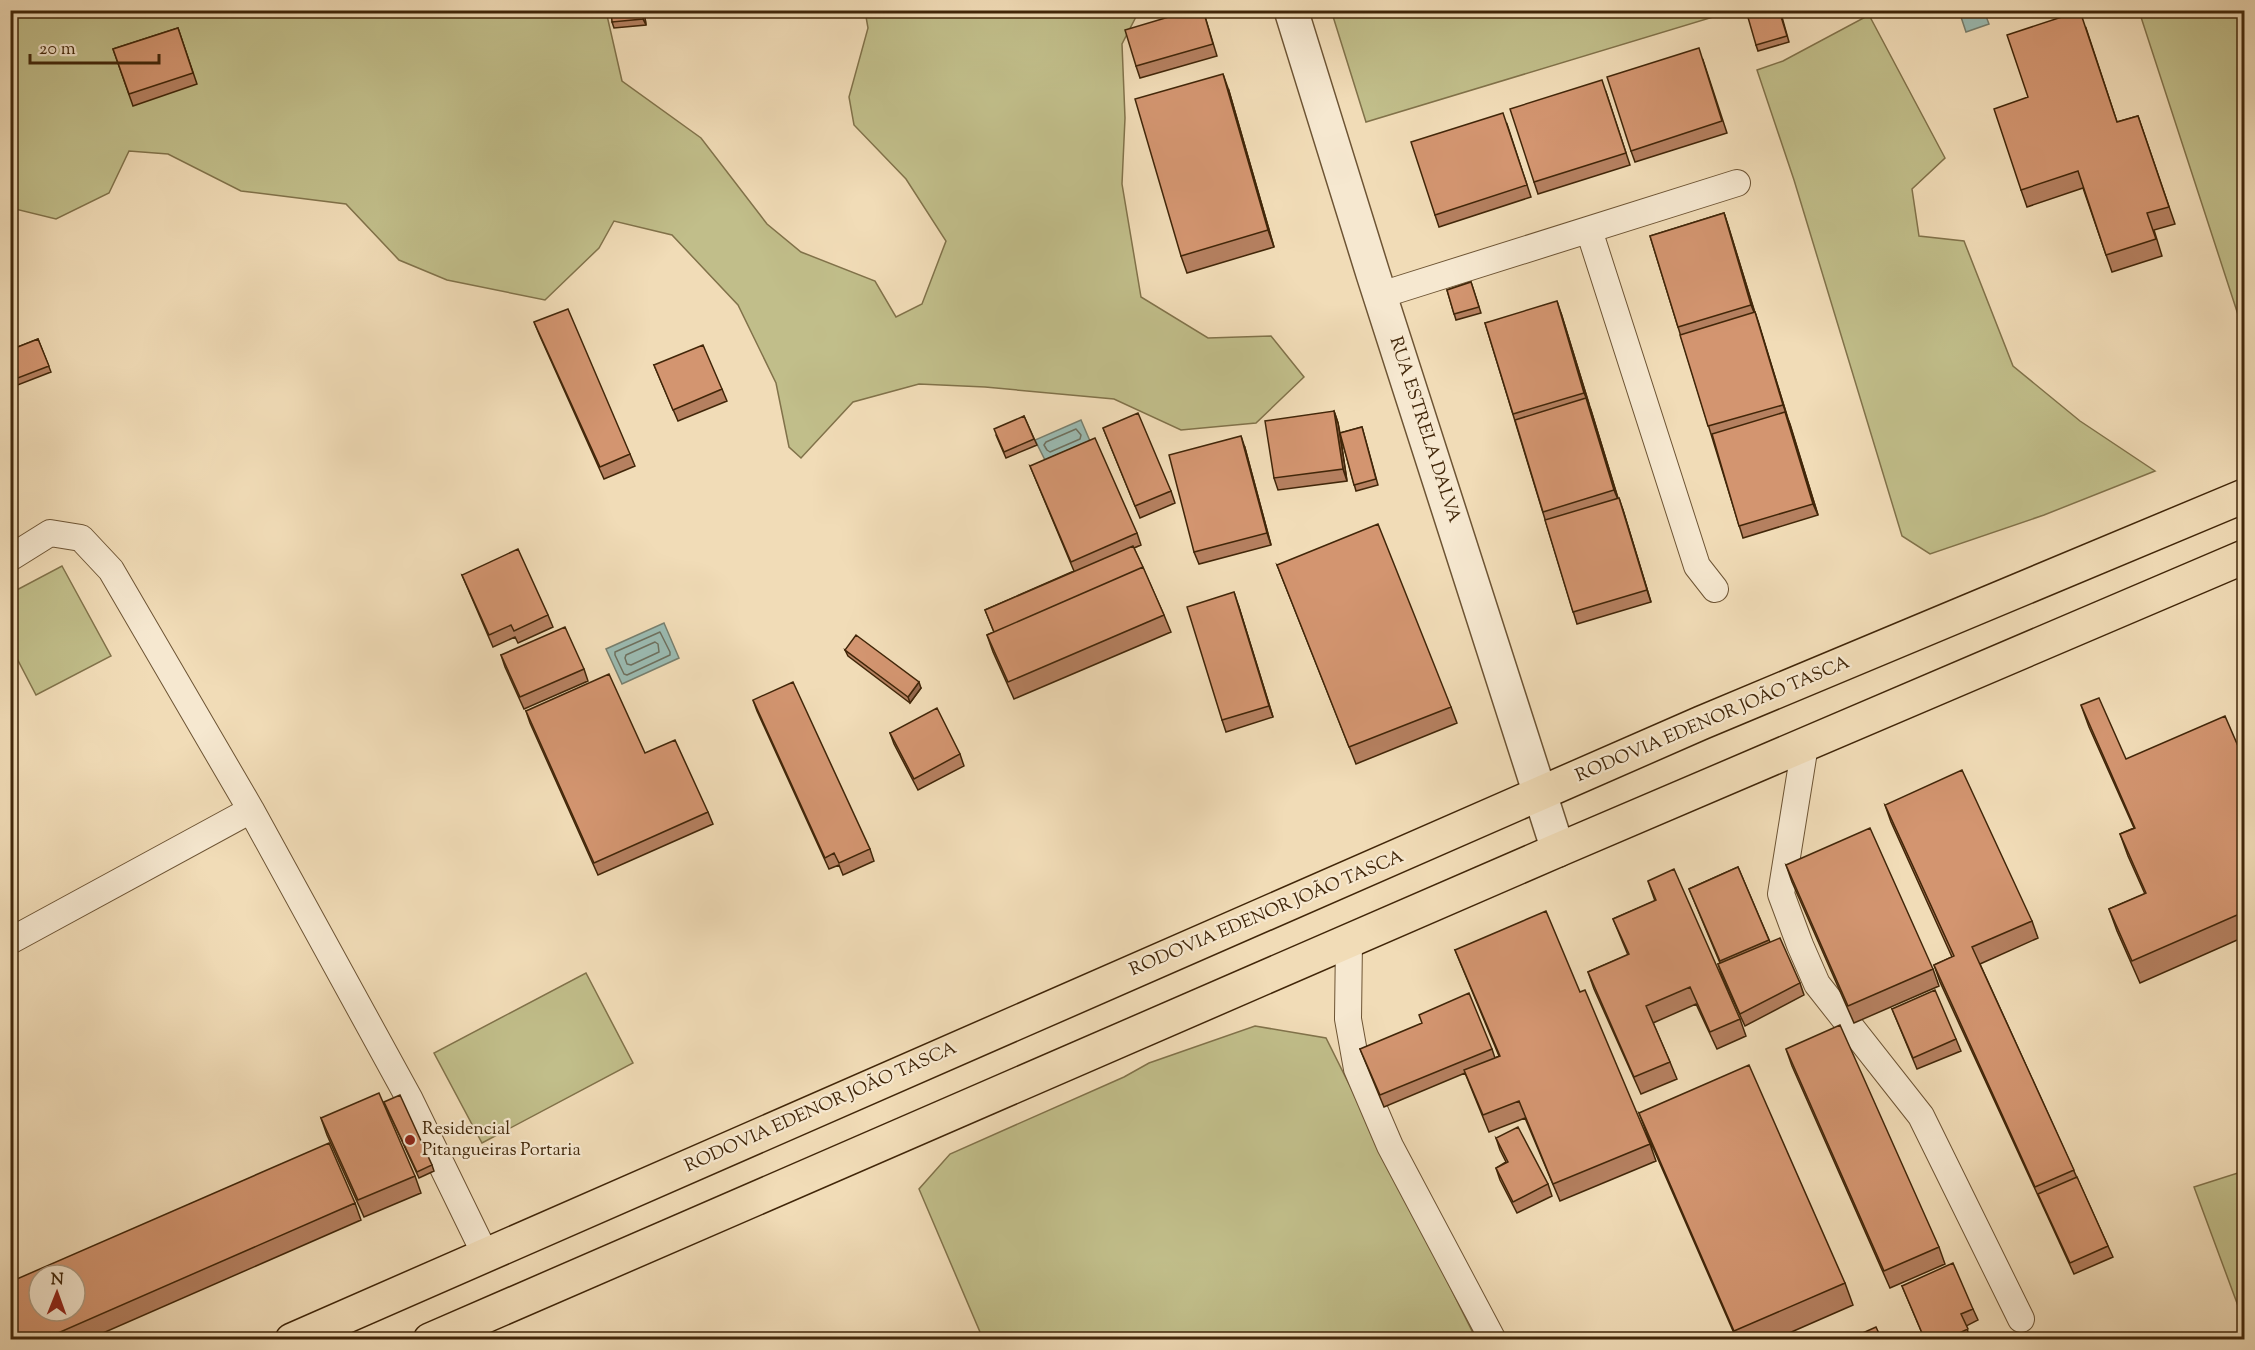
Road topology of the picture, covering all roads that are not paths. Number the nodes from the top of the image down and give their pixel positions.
1 (1291, 10) edge
2 (1737, 183) dead end
3 (1589, 230) junction
4 (1381, 295) junction
5 (2244, 496) edge
6 (2244, 557) edge
7 (10, 558) edge
8 (1715, 589) dead end
9 (1805, 744) junction
10 (1540, 795) junction
11 (251, 810) junction
12 (1558, 850) junction
13 (1349, 940) junction
14 (10, 941) edge
15 (485, 1254) junction
16 (2020, 1319) dead end
17 (292, 1340) edge
18 (430, 1340) edge
19 (1493, 1340) edge

1 - 4 street, RUA ESTRELA DALVA
2 - 3 lane
3 - 4 lane
3 - 8 lane
4 - 10 street, RUA ESTRELA DALVA
5 - 10 main road, RODOVIA EDENOR JOÃO TASCA
6 - 9 main road
7 - 11 lane
9 - 12 main road
9 - 16 lane
10 - 12 street, RUA ESTRELA DALVA
10 - 15 main road, RODOVIA EDENOR JOÃO TASCA
11 - 14 lane
11 - 15 lane
12 - 13 main road
13 - 18 main road
13 - 19 lane
15 - 17 main road, RODOVIA EDENOR JOÃO TASCA

